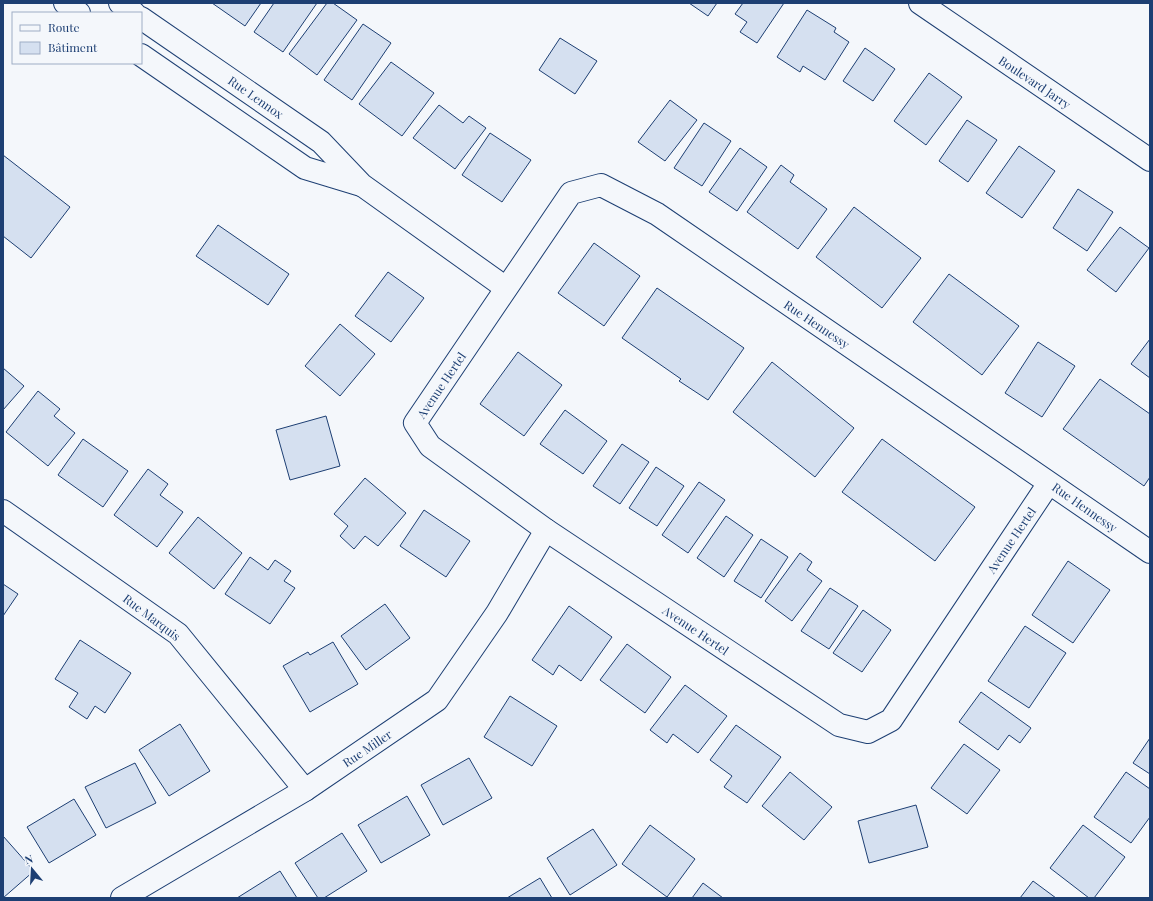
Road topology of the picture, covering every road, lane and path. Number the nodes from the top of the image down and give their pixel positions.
1 (65, 3) edge
2 (120, 3) edge
3 (920, 3) edge
4 (78, 12) edge
5 (133, 12) edge
6 (142, 19) edge
7 (142, 56) edge
8 (1150, 160) edge
9 (362, 185) junction
10 (506, 288) junction
11 (1049, 482) junction
12 (3, 511) edge
13 (546, 530) junction
14 (1150, 552) edge
15 (305, 790) junction
16 (122, 898) edge

1 - 4 street
2 - 5 street
3 - 8 street, Boulevard Jarry
6 - 9 street, Rue Lennox
7 - 9 street, Rue Lennox
9 - 10 street, Rue Lennox
10 - 11 street, Rue Hennessy
10 - 13 street, Avenue Hertel
11 - 13 street, Avenue Hertel
11 - 14 street, Rue Hennessy
12 - 15 street, Rue Marquis
13 - 15 street, Rue Miller
15 - 16 street, Rue Miller

